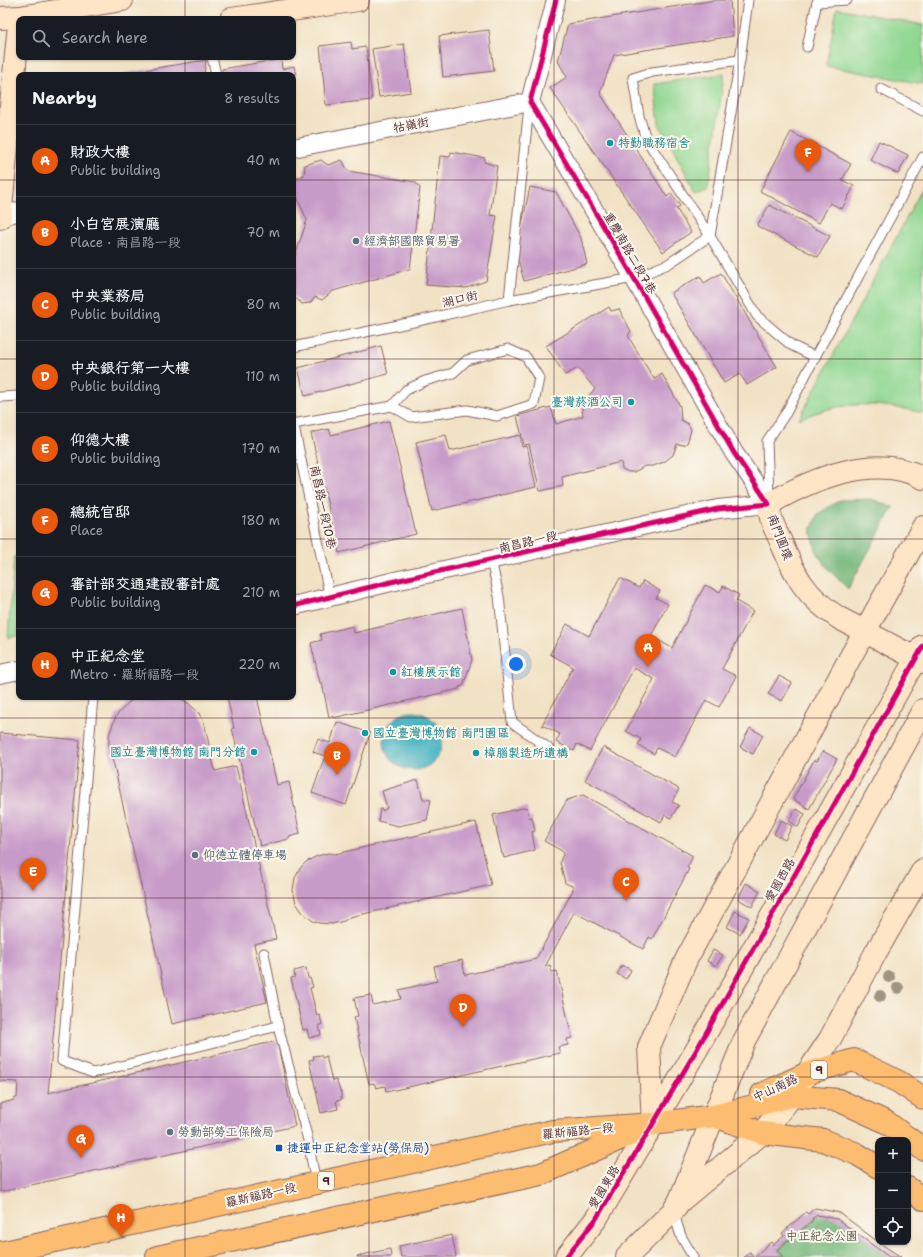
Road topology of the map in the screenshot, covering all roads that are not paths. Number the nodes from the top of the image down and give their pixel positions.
1 (122, 0) edge
2 (358, 0) edge
3 (556, 0) edge
4 (748, 0) edge
5 (847, 0) edge
6 (16, 16) edge
7 (251, 16) edge
8 (807, 47) dead end
9 (12, 55) edge
10 (213, 60) edge
11 (740, 60) junction
12 (215, 72) edge
13 (881, 89) dead end
14 (530, 102) junction
15 (923, 111) edge
16 (296, 147) edge
17 (923, 157) edge
18 (16, 212) edge
19 (0, 217) edge
20 (710, 236) junction
21 (634, 278) junction
22 (509, 300) junction
23 (296, 346) edge
24 (815, 357) junction
25 (16, 396) edge
26 (0, 397) edge
27 (392, 406) junction
28 (296, 422) edge
29 (296, 437) edge
30 (923, 478) edge
31 (769, 504) junction
32 (923, 527) edge
33 (491, 560) junction
34 (330, 598) junction
35 (296, 605) edge
36 (865, 632) junction
37 (921, 656) edge
38 (16, 671) edge
39 (0, 674) edge
40 (93, 700) edge
41 (923, 710) edge
42 (548, 748) dead end
43 (923, 870) edge
44 (264, 953) dead end
45 (278, 1026) junction
46 (808, 1073) junction
47 (792, 1096) junction
48 (923, 1098) edge
49 (714, 1116) junction
50 (654, 1124) junction
51 (762, 1134) junction
52 (923, 1149) edge
53 (875, 1165) edge
54 (316, 1183) junction
55 (911, 1190) edge
56 (923, 1199) edge
57 (676, 1206) junction
58 (0, 1253) edge
59 (166, 1256) edge
60 (566, 1257) edge
61 (627, 1257) edge
62 (693, 1257) edge

1 - 6 street
2 - 7 street
3 - 14 street
4 - 11 lane
5 - 8 lane
6 - 9 street
9 - 19 street
10 - 12 lane
11 - 20 lane
11 - 20 lane
13 - 15 lane
14 - 16 street, 牯嶺街
14 - 21 street, 重慶南路二段7巷
14 - 22 lane
17 - 24 lane
18 - 19 street
20 - 21 lane, 湖口街
20 - 24 lane
21 - 22 lane, 湖口街
21 - 31 street, 重慶南路二段7巷
22 - 23 lane, 湖口街
24 - 31 lane
25 - 26 lane
27 - 27 lane
27 - 28 lane
29 - 34 lane, 南昌路一段10巷
30 - 31 street, 南門圓環
31 - 33 street, 南昌路一段
31 - 36 street, 南門圓環
32 - 36 street
33 - 34 street, 南昌路一段
33 - 42 lane
34 - 35 street, 南昌路一段
36 - 37 street, 南門圓環
36 - 50 street
37 - 50 street, 愛國西路
38 - 39 street
40 - 45 lane
41 - 49 street
43 - 46 street
44 - 45 lane
45 - 54 lane
46 - 47 street
46 - 48 main road, 中山南路 / 9
46 - 49 main road, 中山南路 / 9
47 - 49 main road, 中山南路 / 9
47 - 51 street
47 - 52 main road, 中山南路 / 9
49 - 50 main road, 中山南路 / 9
49 - 51 main road, 中山南路 / 9
49 - 57 street
50 - 54 main road, 羅斯福路一段 / 9
50 - 59 main road, 羅斯福路一段 / 9
50 - 60 street, 愛國東路
51 - 53 main road, 中山南路 / 9
51 - 57 street
54 - 58 main road, 羅斯福路一段 / 9
55 - 56 main road
57 - 61 street
57 - 62 lane

